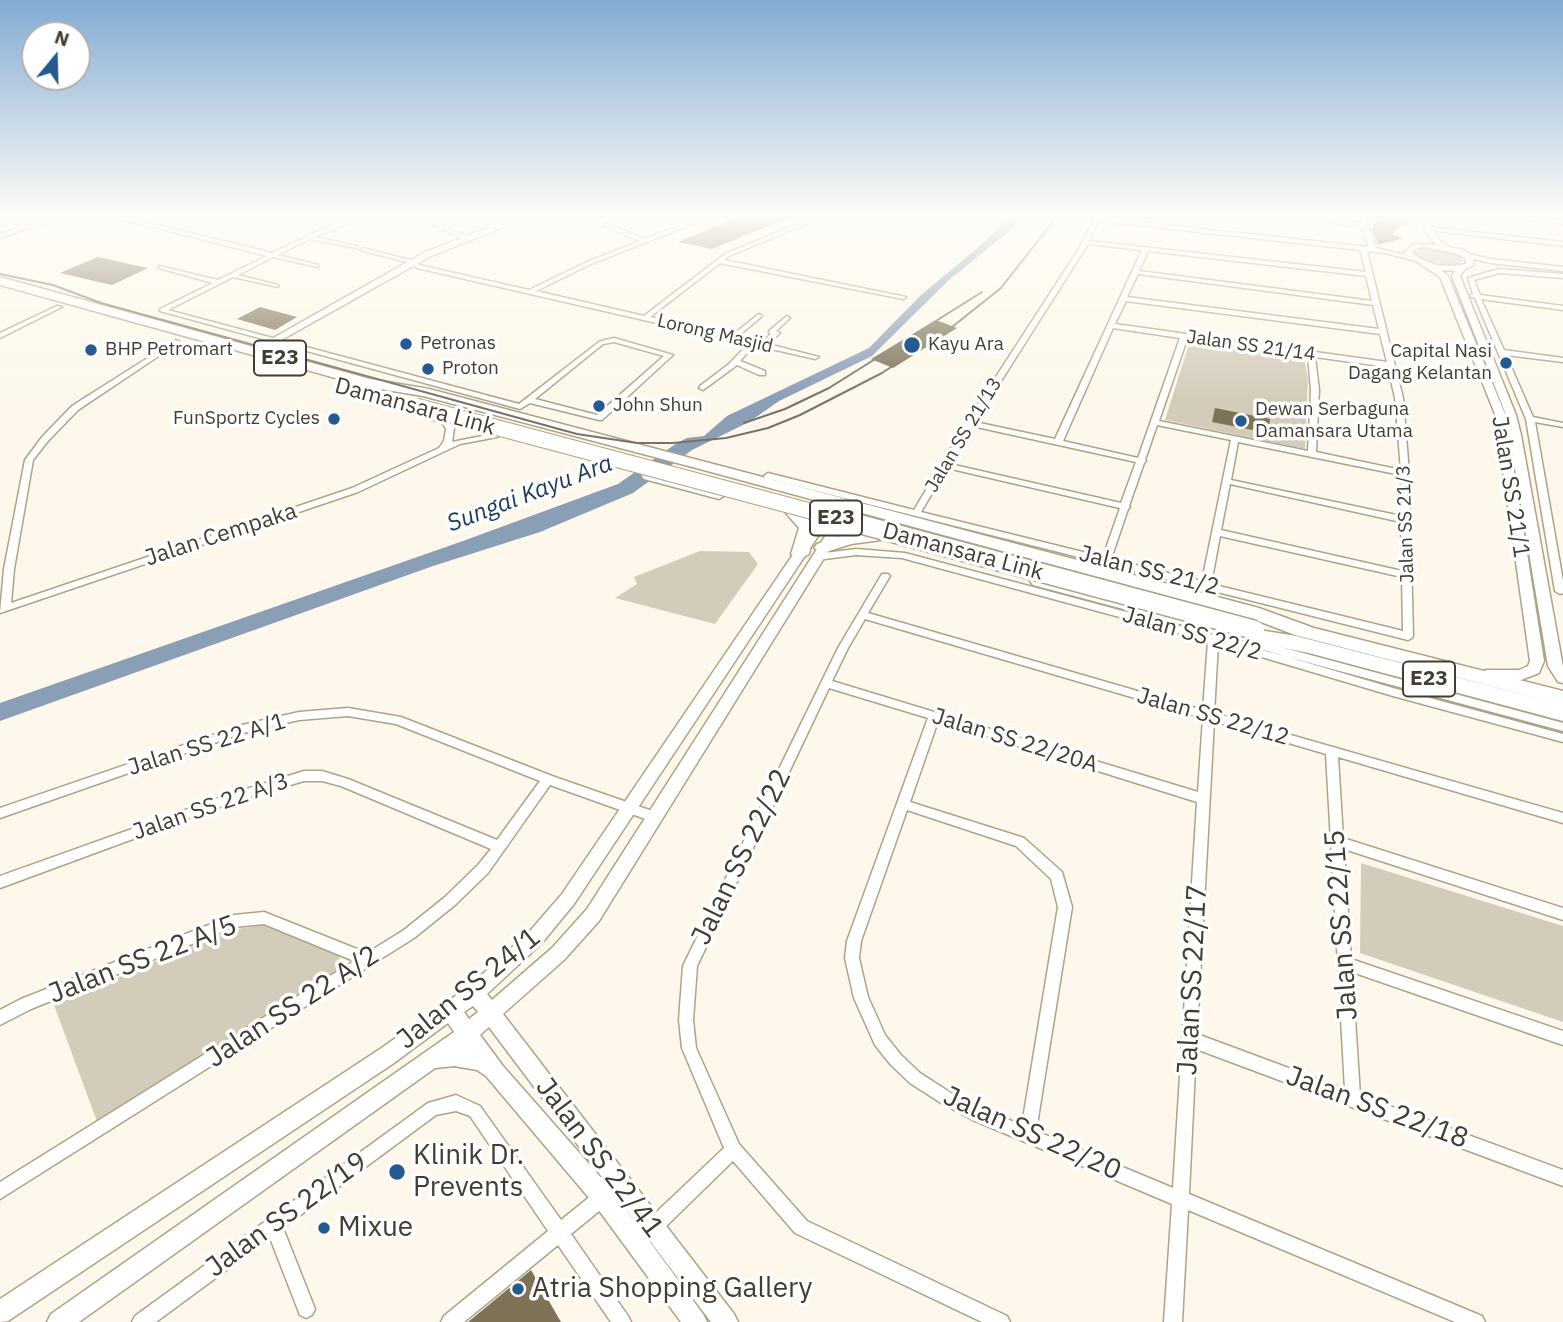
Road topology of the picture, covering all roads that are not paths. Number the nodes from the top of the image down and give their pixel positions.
1 (1369, 275) edge
2 (194, 276) edge
3 (231, 276) edge
4 (235, 276) edge
5 (388, 276) edge
6 (456, 276) edge
7 (562, 276) edge
8 (699, 276) edge
9 (794, 276) edge
10 (1065, 276) edge
11 (1134, 276) edge
12 (1165, 276) edge
13 (1443, 276) edge
14 (1456, 276) edge
15 (1483, 276) edge
16 (0, 278) edge
17 (218, 282) junction
18 (276, 286) dead end
19 (0, 289) edge
20 (1460, 289) junction
21 (530, 292) junction
22 (903, 297) dead end
23 (1478, 298) junction
24 (1124, 299) junction
25 (1376, 303) junction
26 (59, 307) junction
27 (1468, 307) junction
28 (162, 310) junction
29 (1563, 310) edge
30 (120, 314) junction
31 (759, 316) dead end
32 (645, 318) junction
33 (787, 318) dead end
34 (1111, 326) junction
35 (1383, 332) junction
36 (0, 336) edge
37 (1184, 337) junction
38 (732, 338) junction
39 (273, 341) junction
40 (176, 342) junction
41 (753, 342) junction
42 (763, 345) junction
43 (1500, 352) junction
44 (1311, 354) junction
45 (815, 357) dead end
46 (286, 359) junction
47 (1563, 360) edge
48 (736, 362) junction
49 (1391, 365) junction
50 (762, 373) dead end
51 (370, 383) junction
52 (703, 387) dead end
53 (352, 391) junction
54 (529, 400) junction
55 (422, 403) junction
56 (435, 417) junction
57 (1530, 419) junction
58 (1154, 422) junction
59 (970, 423) junction
60 (1563, 425) edge
61 (497, 435) junction
62 (1235, 438) junction
63 (1058, 442) junction
64 (439, 452) junction
65 (1312, 454) junction
66 (1142, 461) junction
67 (944, 466) junction
68 (383, 467) dead end
69 (396, 467) junction
70 (1405, 473) junction
71 (768, 476) dead end
72 (1227, 481) junction
73 (789, 489) junction
74 (843, 504) junction
75 (768, 506) junction
76 (1126, 507) junction
77 (794, 513) junction
78 (916, 513) junction
79 (1406, 520) junction
80 (831, 523) junction
81 (939, 528) junction
82 (1216, 532) junction
83 (875, 536) junction
84 (927, 551) junction
85 (820, 552) junction
86 (800, 554) junction
87 (1106, 560) junction
88 (1407, 575) junction
89 (885, 576) dead end
90 (1206, 585) junction
91 (1542, 589) junction
92 (1562, 593) edge
93 (3, 608) edge
94 (1147, 612) junction
95 (862, 615) junction
96 (1408, 636) joint
97 (1213, 639) junction
98 (1307, 639) junction
99 (1560, 671) edge
100 (1475, 675) junction
101 (826, 683) junction
102 (1563, 698) edge
103 (1563, 713) edge
104 (934, 716) junction
105 (1209, 716) junction
106 (1563, 727) edge
107 (1563, 738) edge
108 (1332, 751) junction
109 (548, 779) junction
110 (1204, 799) junction
111 (902, 804) junction
112 (629, 808) junction
113 (0, 813) edge
114 (654, 817) junction
115 (1563, 818) edge
116 (1337, 841) junction
117 (500, 847) junction
118 (0, 882) edge
119 (1563, 914) edge
120 (366, 959) junction
121 (1345, 963) junction
122 (475, 993) junction
123 (451, 1011) junction
124 (490, 1014) junction
125 (0, 1018) edge
126 (469, 1033) junction
127 (1563, 1038) edge
128 (1190, 1039) junction
129 (432, 1060) junction
130 (496, 1073) junction
131 (1353, 1098) junction
132 (1028, 1135) junction
133 (733, 1150) junction
134 (1563, 1178) edge
135 (0, 1191) edge
136 (603, 1197) junction
137 (1181, 1198) junction
138 (274, 1226) junction
139 (652, 1228) junction
140 (559, 1233) junction
141 (306, 1309) dead end
142 (0, 1313) edge
143 (83, 1315) edge
144 (59, 1322) edge
145 (141, 1322) edge
146 (450, 1322) edge
147 (622, 1322) edge
148 (695, 1322) edge
149 (726, 1322) edge
150 (1000, 1322) edge
151 (1173, 1322) edge
152 (1476, 1322) edge

1 - 25 street, Jalan SS 21/3
2 - 17 street
3 - 17 street
4 - 18 street
5 - 39 street
6 - 21 street, Lorong Masjid
7 - 21 street
8 - 32 street
9 - 22 street
10 - 59 street, Jalan SS 21/13
11 - 24 street
12 - 25 street
13 - 100 street, Jalan SS 21/1
14 - 20 street, Jalan SS 21/1
15 - 23 street
16 - 30 highway, Damansara Link / E23
17 - 28 street
19 - 26 highway, Damansara Link / E23
20 - 23 street
20 - 27 street, Jalan SS 21/1
21 - 32 street, Lorong Masjid
23 - 27 street
23 - 29 street
23 - 29 street
23 - 43 street
24 - 34 street
24 - 35 street
25 - 35 street, Jalan SS 21/3
26 - 36 street
26 - 40 highway, Damansara Link / E23
27 - 91 street, Jalan SS 21/1
28 - 30 highway
28 - 39 street
30 - 46 highway, Damansara Link / E23
31 - 38 street
32 - 38 street, Lorong Masjid
33 - 42 street
34 - 37 street, Jalan SS 21/14
34 - 63 street
35 - 49 street, Jalan SS 21/3
37 - 44 street, Jalan SS 21/14
37 - 58 street
38 - 41 street, Lorong Masjid
39 - 46 highway
39 - 54 street
40 - 53 highway, Damansara Link / E23
40 - 93 street
41 - 42 street, Lorong Masjid
41 - 48 street
42 - 45 street, Lorong Masjid
43 - 47 street
43 - 57 street
44 - 49 street, Jalan SS 21/14
44 - 65 street
46 - 51 highway, Damansara Link / E23
48 - 50 street
48 - 52 street
49 - 70 street, Jalan SS 21/3
51 - 55 highway, Damansara Link / E23
51 - 73 highway
53 - 55 highway, Damansara Link / E23
53 - 56 highway
54 - 54 street
55 - 98 highway, Damansara Link / E23, bridge
56 - 61 highway
56 - 64 street
57 - 60 street
57 - 92 street
58 - 62 street
58 - 66 street
59 - 63 street
59 - 67 street, Jalan SS 21/13
61 - 64 street, Jalan Cempaka
61 - 75 highway
62 - 65 street
62 - 72 street
63 - 66 street
64 - 69 street, Jalan Cempaka
65 - 70 street
66 - 76 street
67 - 76 street
67 - 78 street, Jalan SS 21/13
68 - 69 street
69 - 93 street, Jalan Cempaka
70 - 79 street, Jalan SS 21/3
71 - 78 street, Jalan SS 21/2
72 - 79 street
72 - 82 street
73 - 74 highway
73 - 75 highway
74 - 80 street, Jalan SS 24/1
74 - 81 highway
75 - 77 highway
76 - 87 street
77 - 80 highway
77 - 86 highway
78 - 87 street, Jalan SS 21/2
79 - 88 street, Jalan SS 21/3
80 - 83 highway
80 - 85 street, Jalan SS 24/1
80 - 86 street, Jalan SS 24/1
81 - 84 highway
81 - 98 highway
82 - 88 street
82 - 90 street
83 - 84 highway
83 - 85 highway
84 - 94 highway
85 - 97 street, Jalan SS 22/2
85 - 114 street, Jalan SS 24/1
86 - 112 street, Jalan SS 24/1
87 - 90 street, Jalan SS 21/2
88 - 96 street, Jalan SS 21/3
89 - 95 street, Jalan SS 22/22
90 - 96 street, Jalan SS 21/2
91 - 92 street
91 - 99 street, Jalan SS 21/1
94 - 98 highway
94 - 106 street
95 - 101 street, Jalan SS 22/22
95 - 105 street, Jalan SS 22/12
97 - 105 street, Jalan SS 22/17
97 - 107 street, Jalan SS 22/2
98 - 100 highway, Damansara Link / E23
98 - 103 highway, Damansara Link / E23
100 - 102 highway, Damansara Link / E23
101 - 104 street, Jalan SS 22/20A
101 - 133 street, Jalan SS 22/22
104 - 110 street, Jalan SS 22/20A
104 - 111 street, Jalan SS 22/20
105 - 108 street, Jalan SS 22/12
105 - 110 street, Jalan SS 22/17
108 - 115 street, Jalan SS 22/12
108 - 116 street, Jalan SS 22/15
109 - 112 street, Jalan SS 22 A/1
109 - 113 street, Jalan SS 22 A/1
109 - 117 street, Jalan SS 22 A/2
110 - 128 street, Jalan SS 22/17
111 - 132 street, Jalan SS 22/20
111 - 132 street
112 - 114 street, Jalan SS 22 A/1
112 - 122 street, Jalan SS 24/1
114 - 124 street, Jalan SS 24/1
116 - 119 street
116 - 121 street, Jalan SS 22/15
117 - 118 street, Jalan SS 22 A/3
117 - 120 street, Jalan SS 22 A/2
120 - 125 street, Jalan SS 22 A/5
120 - 135 street, Jalan SS 22 A/2
121 - 127 street
121 - 131 street, Jalan SS 22/15
122 - 123 street, Jalan SS 24/1
122 - 124 street, Jalan SS 22/41
123 - 126 street, Jalan SS 22/41
123 - 142 street, Jalan SS 24/1
124 - 126 street, Jalan SS 24/1
124 - 139 street, Jalan SS 22/41
126 - 129 street, Jalan SS 24/1
126 - 130 street, Jalan SS 22/41
128 - 131 street, Jalan SS 22/18
128 - 137 street, Jalan SS 22/17
129 - 130 street
129 - 143 street, Jalan SS 24/1
130 - 136 street, Jalan SS 22/41
131 - 134 street, Jalan SS 22/18
132 - 137 street, Jalan SS 22/20
133 - 139 street
133 - 150 street, Jalan SS 22/22
136 - 140 street
136 - 148 street, Jalan SS 22/41
137 - 151 street, Jalan SS 22/17
137 - 152 street, Jalan SS 22/20
138 - 140 street, Jalan SS 22/19
138 - 141 street
138 - 145 street, Jalan SS 22/19
139 - 149 street, Jalan SS 22/41
140 - 146 street
140 - 147 street
143 - 144 street, Jalan SS 24/1

